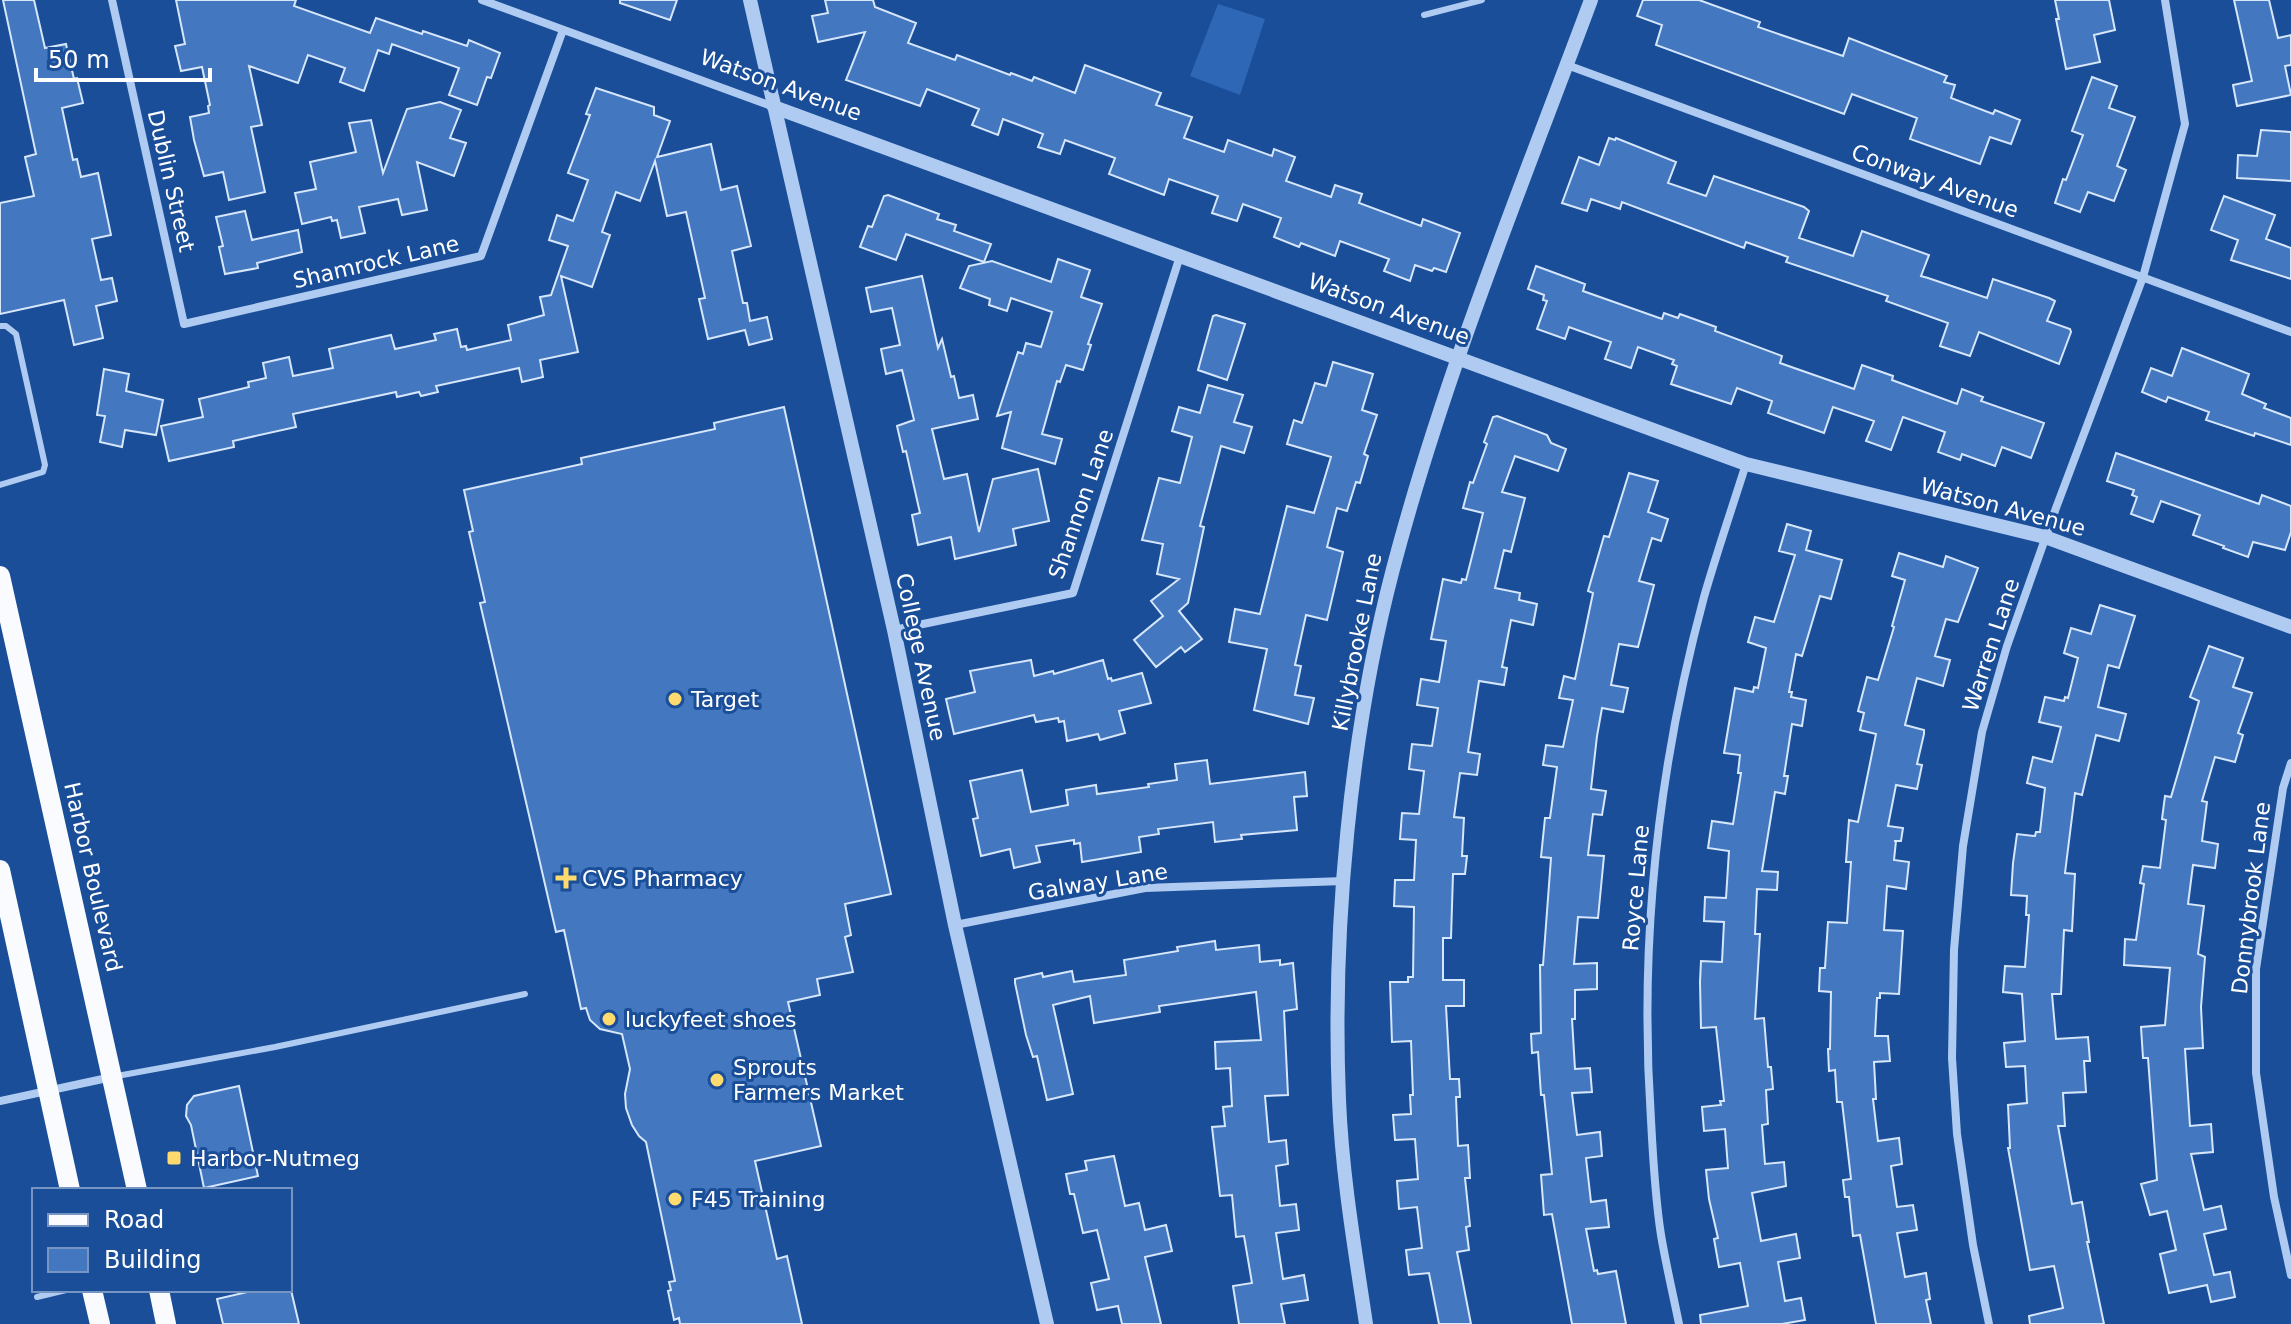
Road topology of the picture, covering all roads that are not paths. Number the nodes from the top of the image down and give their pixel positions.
1 (112, 0) edge
2 (482, 0) edge
3 (750, 0) edge
4 (1482, 0) edge
5 (1591, 0) edge
6 (2165, 0) edge
7 (1424, 15) dead end
8 (563, 30) junction
9 (1567, 65) junction
10 (774, 107) junction
11 (1180, 255) junction
12 (2143, 277) junction
13 (184, 324) joint
14 (0, 326) edge
15 (2291, 332) edge
16 (1457, 358) junction
17 (1746, 464) junction
18 (0, 485) edge
19 (2045, 537) junction
20 (0, 576) edge
21 (2291, 627) edge
22 (894, 630) junction
23 (2291, 763) edge
24 (0, 870) edge
25 (1344, 881) junction
26 (955, 925) junction
27 (6, 926) edge
28 (525, 994) dead end
29 (113, 1077) junction
30 (48, 1090) junction
31 (0, 1101) edge
32 (70, 1188) edge
33 (137, 1188) edge
34 (2291, 1275) edge
35 (58, 1292) edge
36 (92, 1292) edge
37 (159, 1292) edge
38 (37, 1297) dead end
39 (100, 1324) edge
40 (166, 1324) edge
41 (1047, 1324) edge
42 (1366, 1324) edge
43 (1679, 1324) edge
44 (1989, 1324) edge

1 - 13 street, Dublin Street
2 - 8 street, Watson Avenue
3 - 10 street, College Avenue
4 - 7 lane
5 - 9 street, Killybrooke Lane
6 - 12 street, Warren Lane
8 - 10 street, Watson Avenue
8 - 13 street, Shamrock Lane
9 - 12 street, Conway Avenue
9 - 16 street, Killybrooke Lane
10 - 11 street, Watson Avenue
10 - 22 street, College Avenue
11 - 16 street, Watson Avenue
11 - 22 street, Shannon Lane
12 - 15 street, Conway Avenue
12 - 19 street, Warren Lane
14 - 18 lane
16 - 17 street, Watson Avenue
16 - 25 street, Killybrooke Lane
17 - 19 street, Watson Avenue
17 - 43 street, Royce Lane
19 - 21 street, Watson Avenue
19 - 44 street, Warren Lane
20 - 29 main road, Harbor Boulevard
22 - 26 street, College Avenue
23 - 34 street, Donnybrook Lane
24 - 27 main road
25 - 26 street, Galway Lane
25 - 42 street, Killybrooke Lane
26 - 41 street, College Avenue
27 - 30 main road
28 - 29 lane
29 - 30 street
29 - 33 main road, Harbor Boulevard
30 - 31 street
30 - 32 main road
35 - 38 lane
36 - 39 main road
37 - 40 main road

